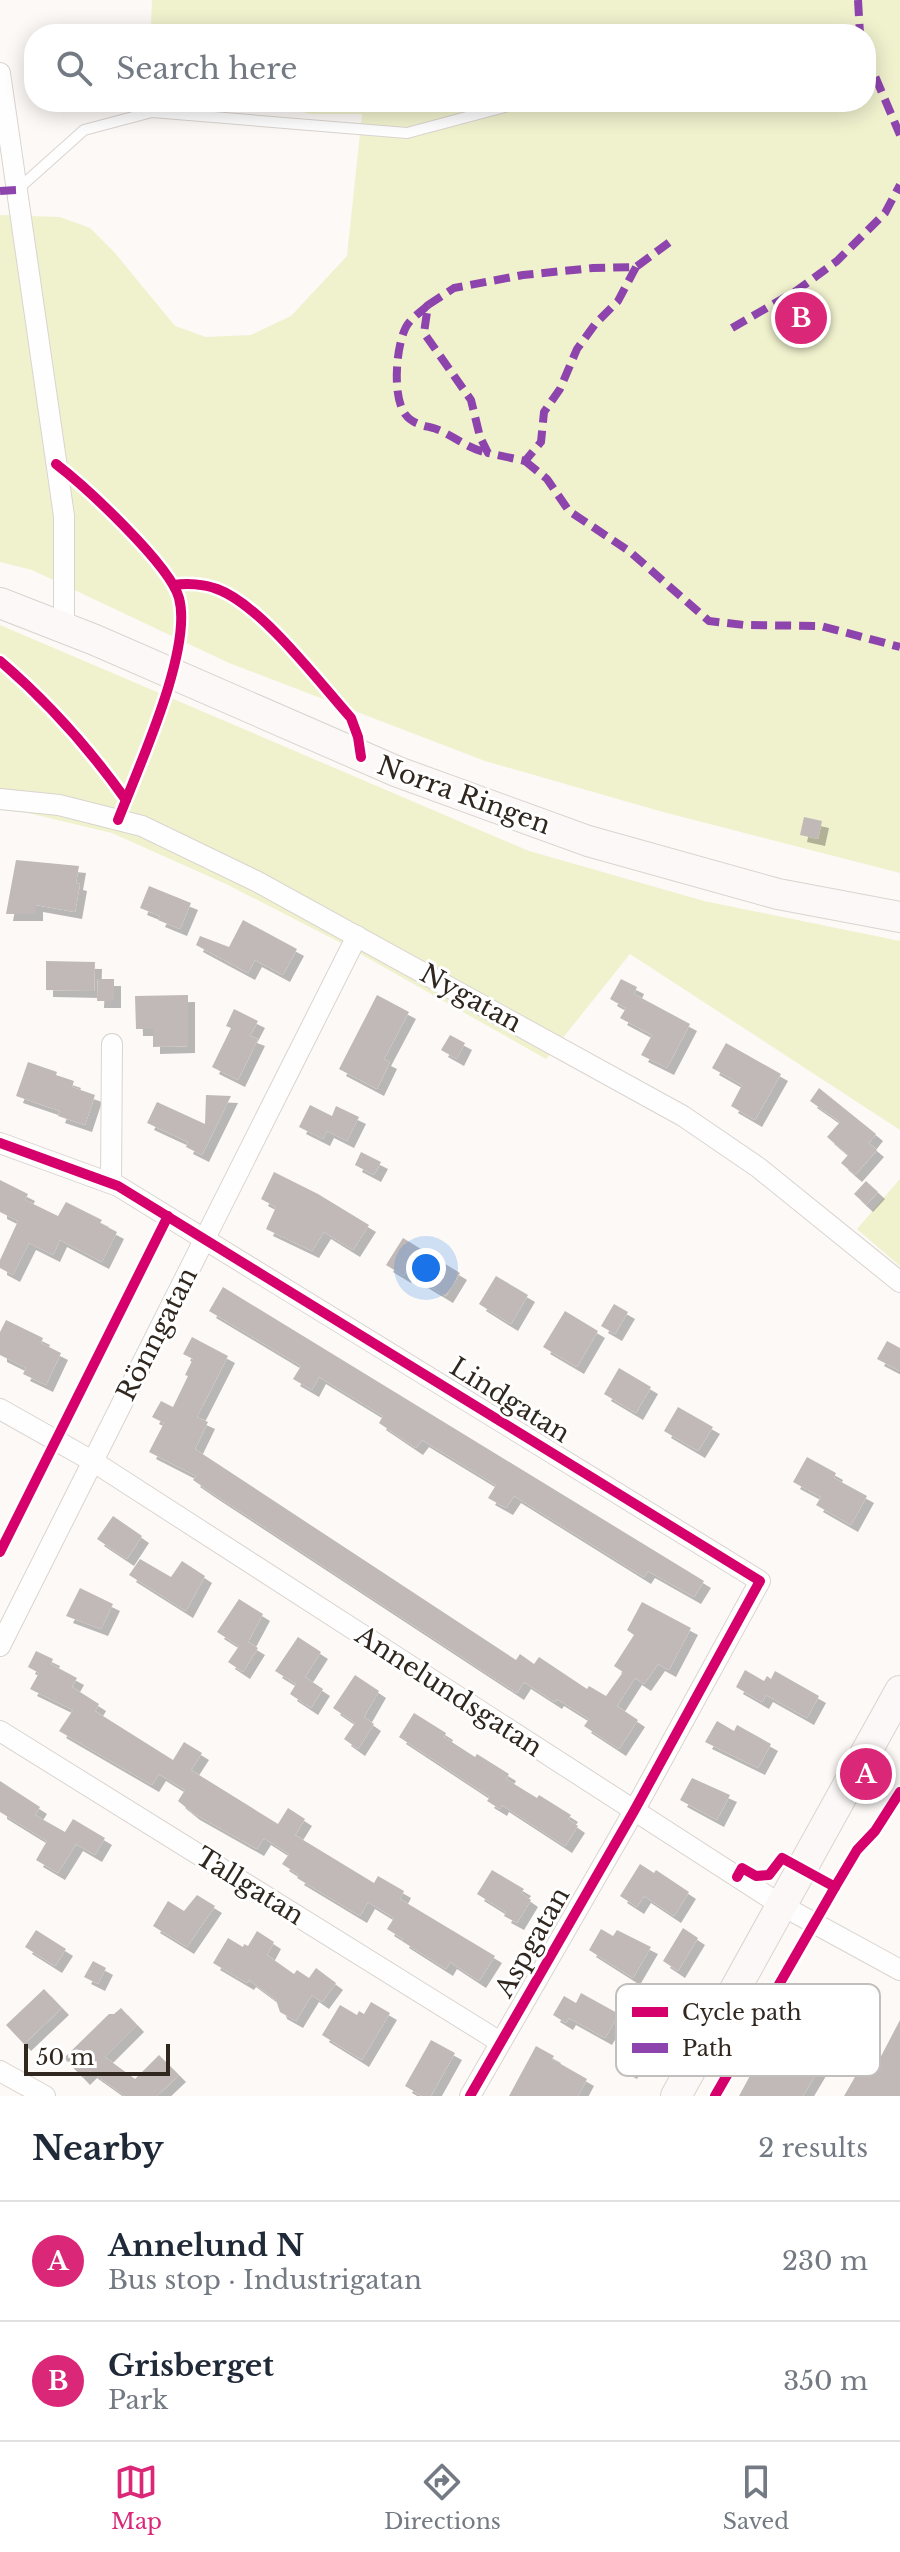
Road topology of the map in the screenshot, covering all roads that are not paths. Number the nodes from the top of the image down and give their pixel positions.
1 (0, 73) edge
2 (152, 112) edge
3 (152, 112) edge
4 (486, 112) edge
5 (17, 190) junction
6 (0, 603) edge
7 (64, 628) junction
8 (0, 799) edge
9 (900, 917) edge
10 (357, 936) junction
11 (112, 1044) dead end
12 (0, 1143) edge
13 (111, 1183) junction
14 (205, 1238) junction
15 (900, 1282) edge
16 (0, 1409) edge
17 (94, 1462) junction
18 (0, 1646) edge
19 (900, 1691) edge
20 (0, 1731) edge
21 (634, 1811) junction
22 (781, 1905) junction
23 (900, 1970) edge
24 (738, 1984) edge
25 (500, 2042) junction
26 (0, 2071) edge
27 (687, 2076) edge
28 (45, 2096) edge
29 (470, 2096) edge
30 (676, 2096) edge

1 - 5 street
2 - 5 lane
3 - 4 lane
5 - 7 street
6 - 7 main road, Norra Ringen
7 - 9 main road, Norra Ringen
8 - 10 street, Nygatan
10 - 14 street, Rönngatan
10 - 15 street, Nygatan
11 - 13 street
12 - 13 street, Lindgatan
13 - 14 street, Lindgatan
14 - 17 street, Rönngatan
14 - 21 street, Lindgatan
16 - 17 street, Annelundsgatan
17 - 18 street, Rönngatan
17 - 21 street, Annelundsgatan
19 - 22 main road
20 - 25 street, Tallgatan
21 - 22 street, Annelundsgatan
21 - 25 street, Aspgatan
22 - 23 street, Annelundsgatan
22 - 24 main road
25 - 29 street, Aspgatan
26 - 28 street
27 - 30 main road

